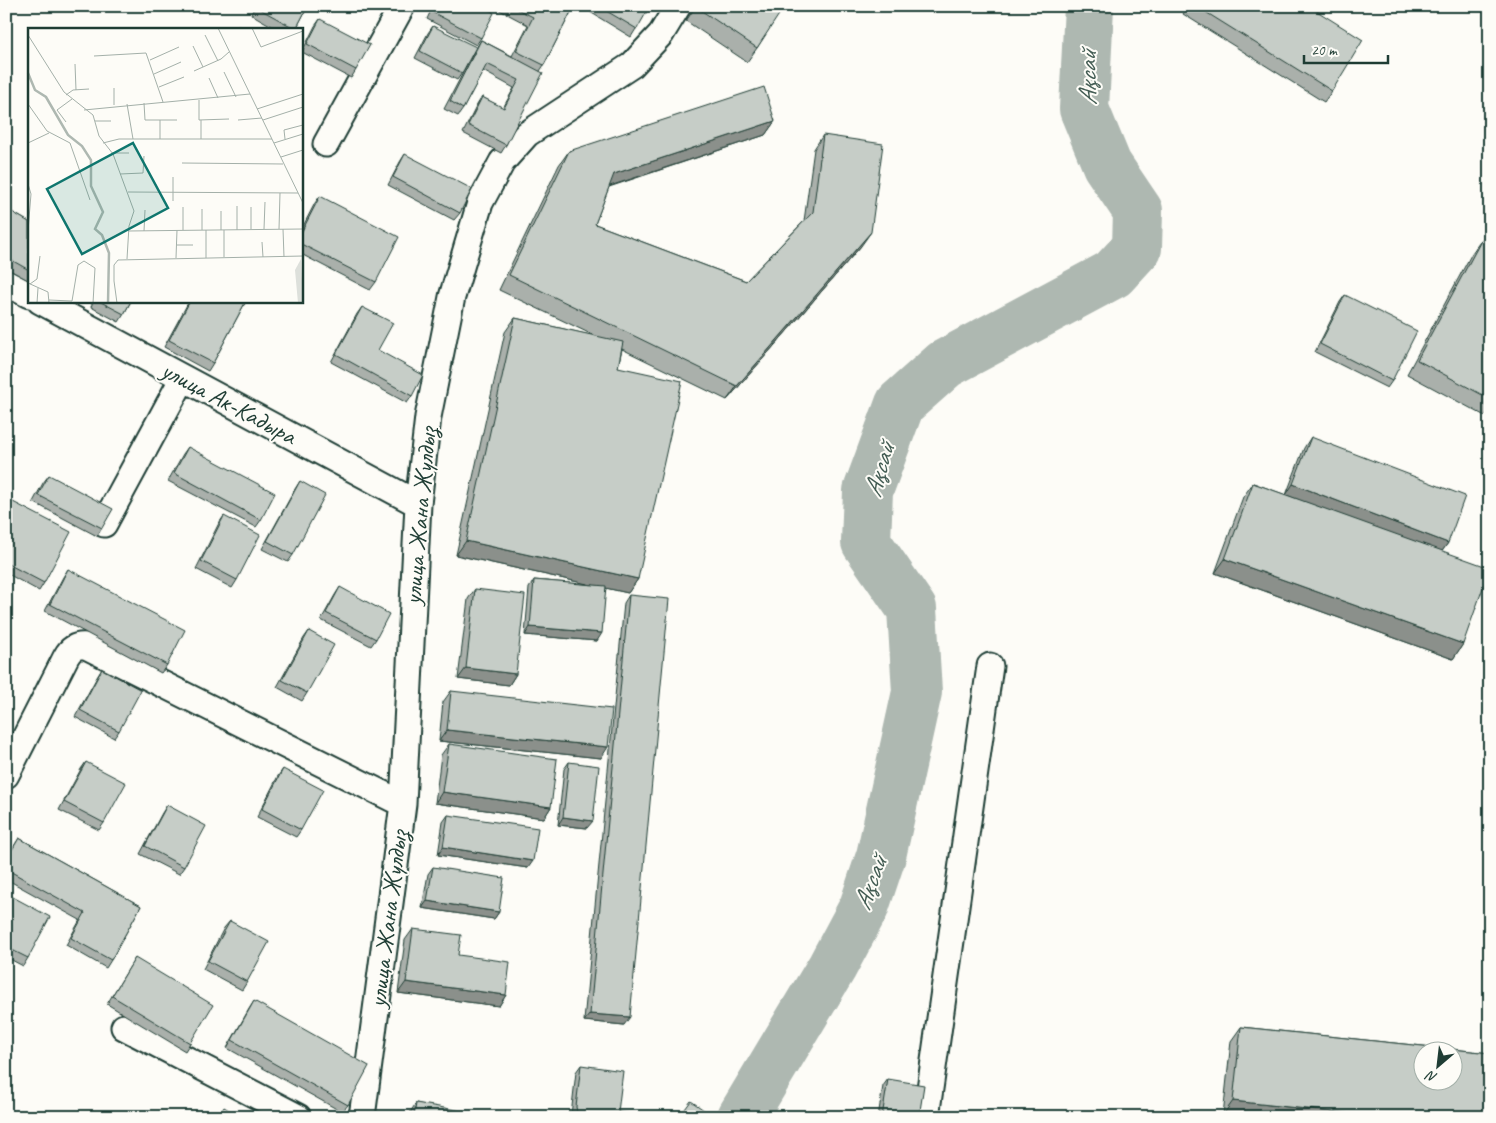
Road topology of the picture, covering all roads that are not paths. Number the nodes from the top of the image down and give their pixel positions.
1 (402, 6) edge
2 (678, 6) edge
3 (326, 144) dead end
4 (6, 283) edge
5 (28, 294) edge
6 (42, 302) edge
7 (183, 378) junction
8 (418, 504) junction
9 (104, 524) edge
10 (990, 666) dead end
11 (6, 775) edge
12 (403, 804) junction
13 (124, 1027) dead end
14 (298, 1117) edge
15 (362, 1117) edge
16 (926, 1117) edge

1 - 3 street
2 - 8 street, улица Жана Жулдыз
4 - 5 street
6 - 7 street, улица Ак-Кадыра
7 - 8 street, улица Ак-Кадыра
7 - 9 street
8 - 12 street, улица Жана Жулдыз
10 - 16 street
11 - 12 street
12 - 15 street, улица Жана Жулдыз
13 - 14 street

